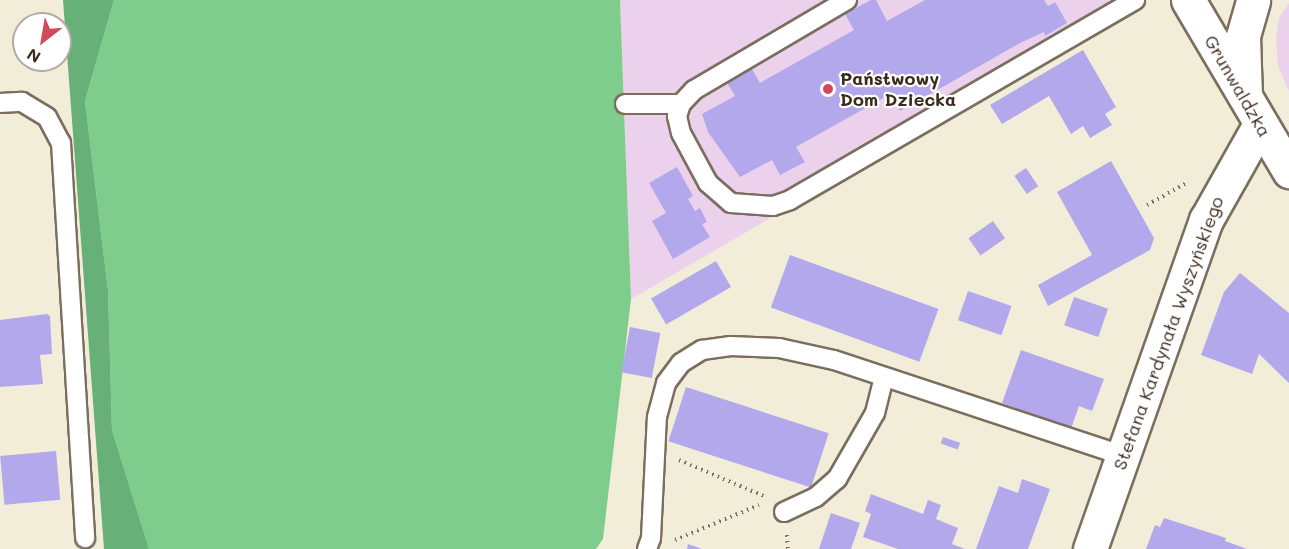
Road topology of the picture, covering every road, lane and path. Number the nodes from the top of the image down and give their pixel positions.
1 (847, 0) edge
2 (1135, 0) edge
3 (1188, 0) edge
4 (1253, 0) edge
5 (0, 103) edge
6 (625, 104) dead end
7 (681, 104) junction
8 (1252, 110) junction
9 (1289, 171) edge
10 (1192, 180) dead end
11 (1147, 205) dead end
12 (884, 378) junction
13 (655, 450) junction
14 (1122, 455) junction
15 (784, 512) joint
16 (85, 537) dead end
17 (655, 547) edge
18 (789, 549) edge
19 (1090, 549) edge

1 - 7 lane
2 - 7 lane
3 - 8 street, Grunwaldzka
4 - 8 street
5 - 16 lane
6 - 7 lane
8 - 9 street, Grunwaldzka
8 - 14 street, Stefana Kardynała Wyszyńskiego
10 - 11 path
12 - 13 lane
12 - 14 lane
12 - 15 lane
13 - 17 lane
13 - 17 path
14 - 19 street, Stefana Kardynała Wyszyńskiego
15 - 18 path

